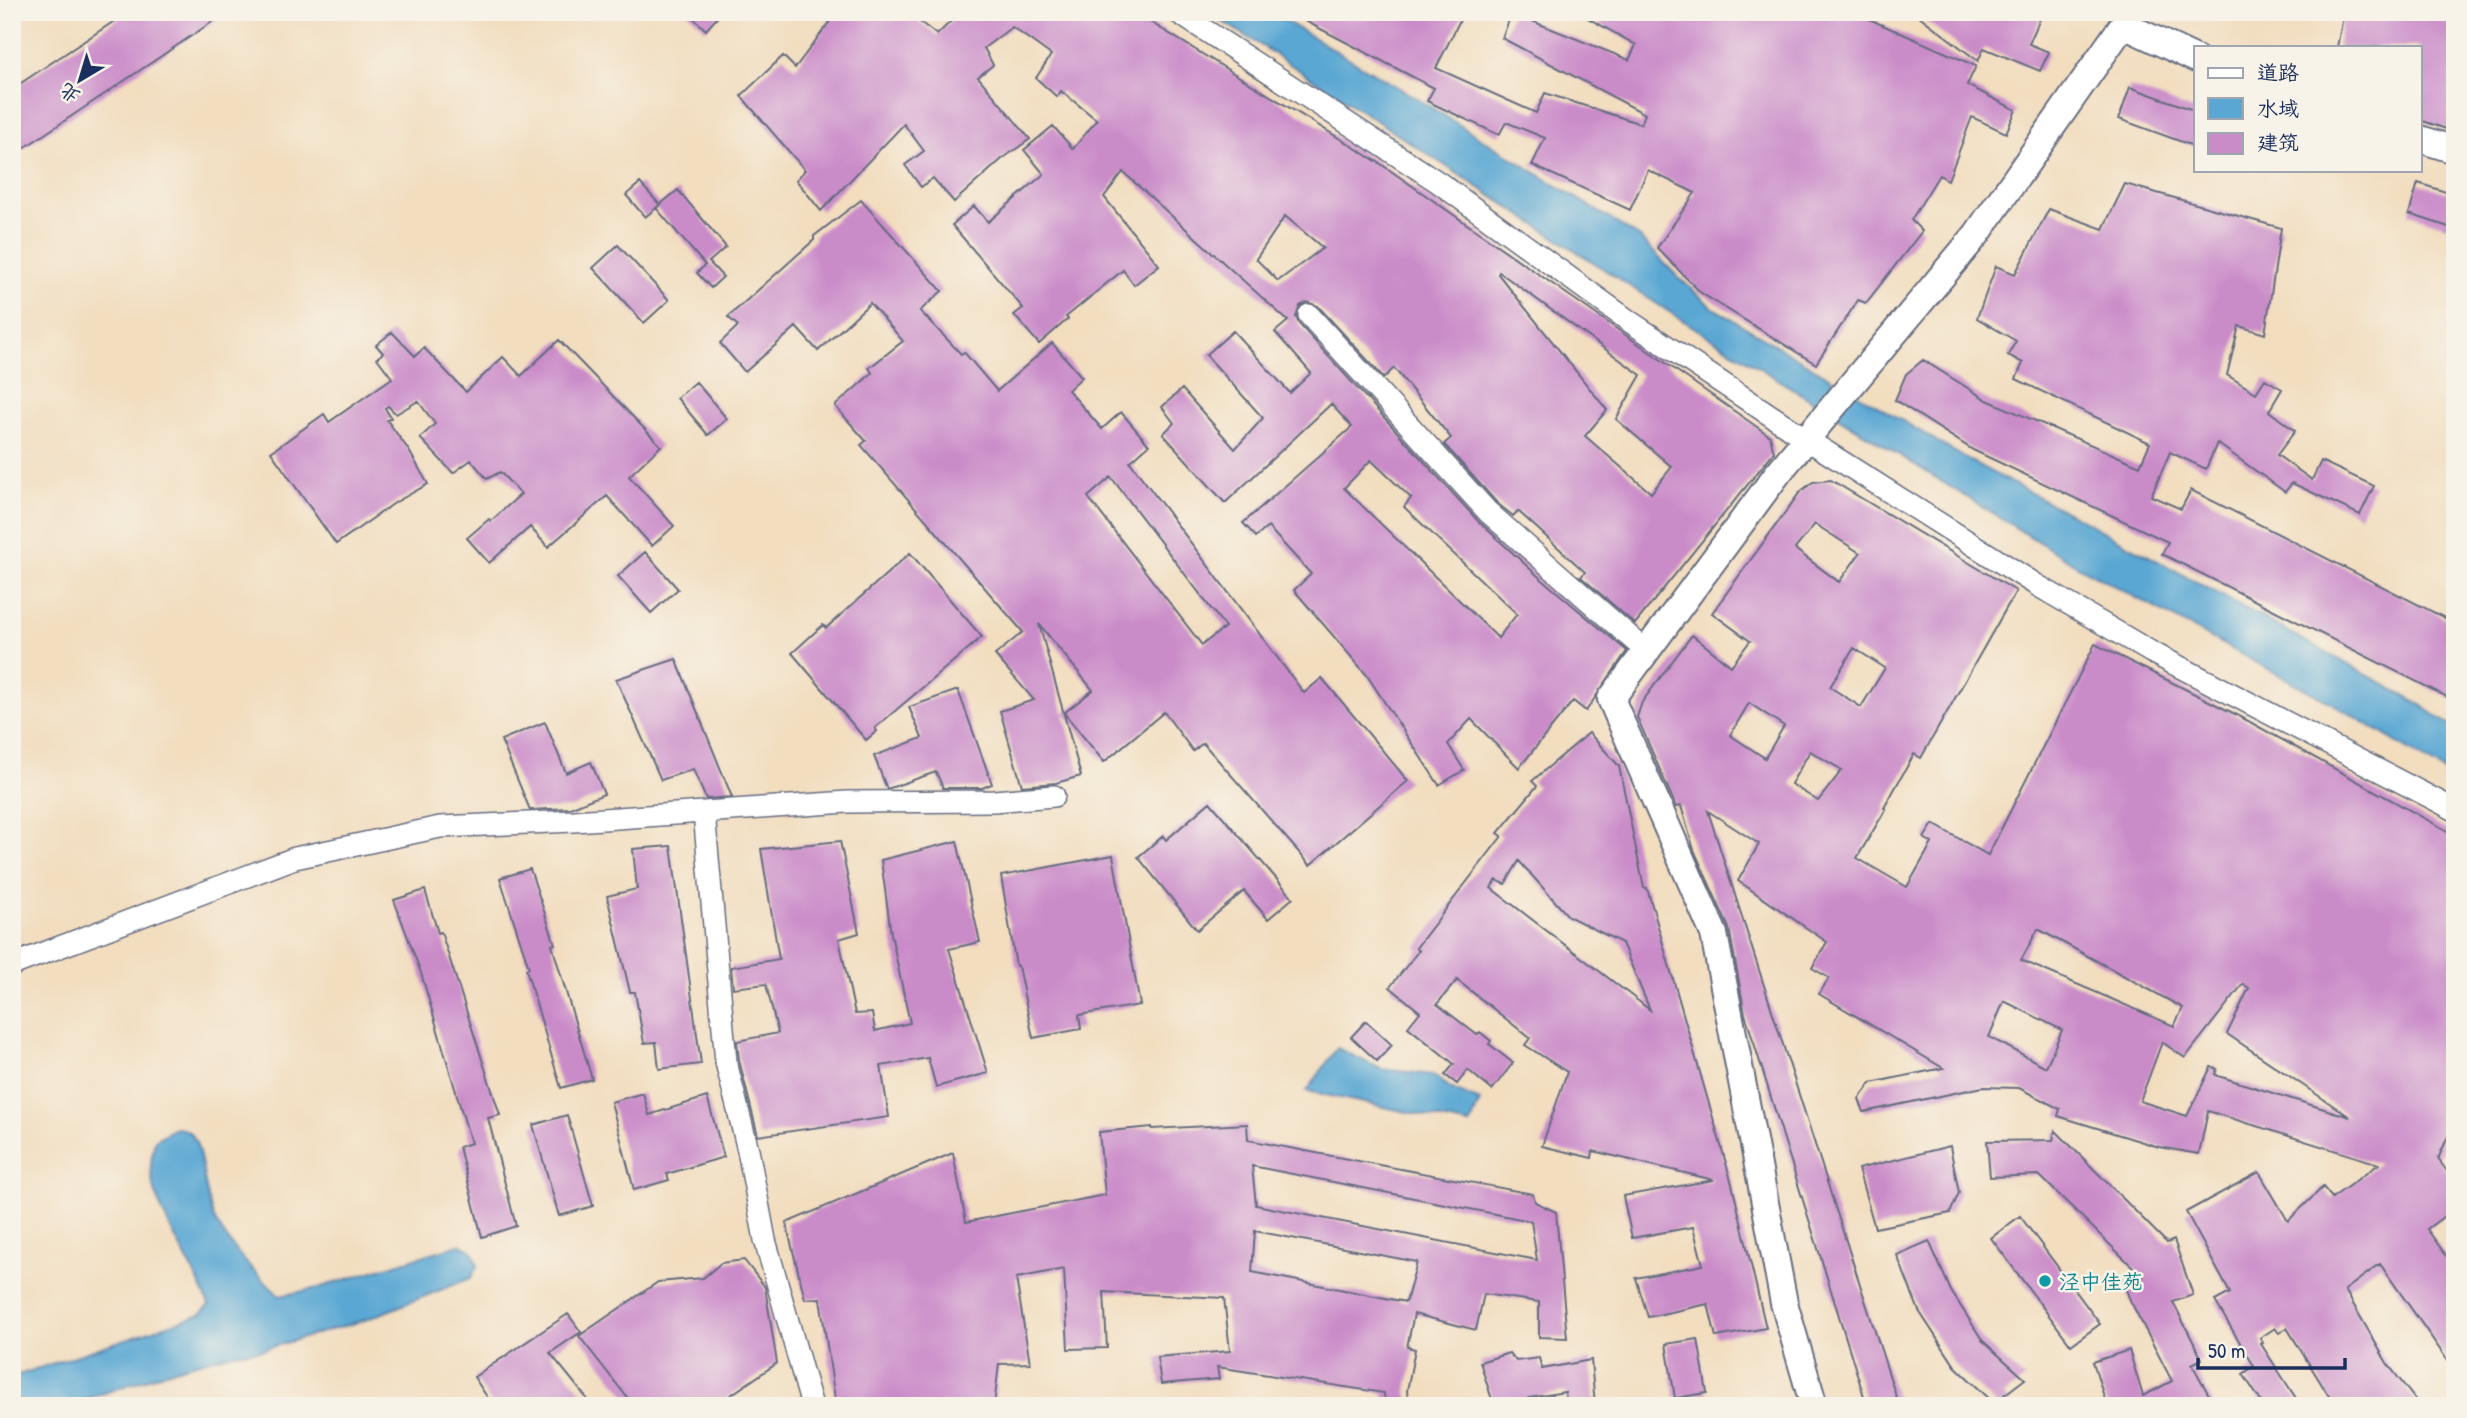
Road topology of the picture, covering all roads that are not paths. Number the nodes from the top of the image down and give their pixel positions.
1 (1177, 12) edge
2 (2128, 19) edge
3 (2194, 58) edge
4 (2422, 140) edge
5 (2455, 150) edge
6 (1309, 315) dead end
7 (1806, 439) junction
8 (1646, 651) junction
9 (1054, 796) dead end
10 (2455, 810) edge
11 (704, 812) junction
12 (12, 965) edge
13 (812, 1406) edge
14 (1814, 1406) edge

1 - 7 street
2 - 3 street
2 - 7 street
4 - 5 street
6 - 8 street
7 - 8 street
7 - 10 street
8 - 14 street
9 - 11 street
11 - 12 street
11 - 13 street

